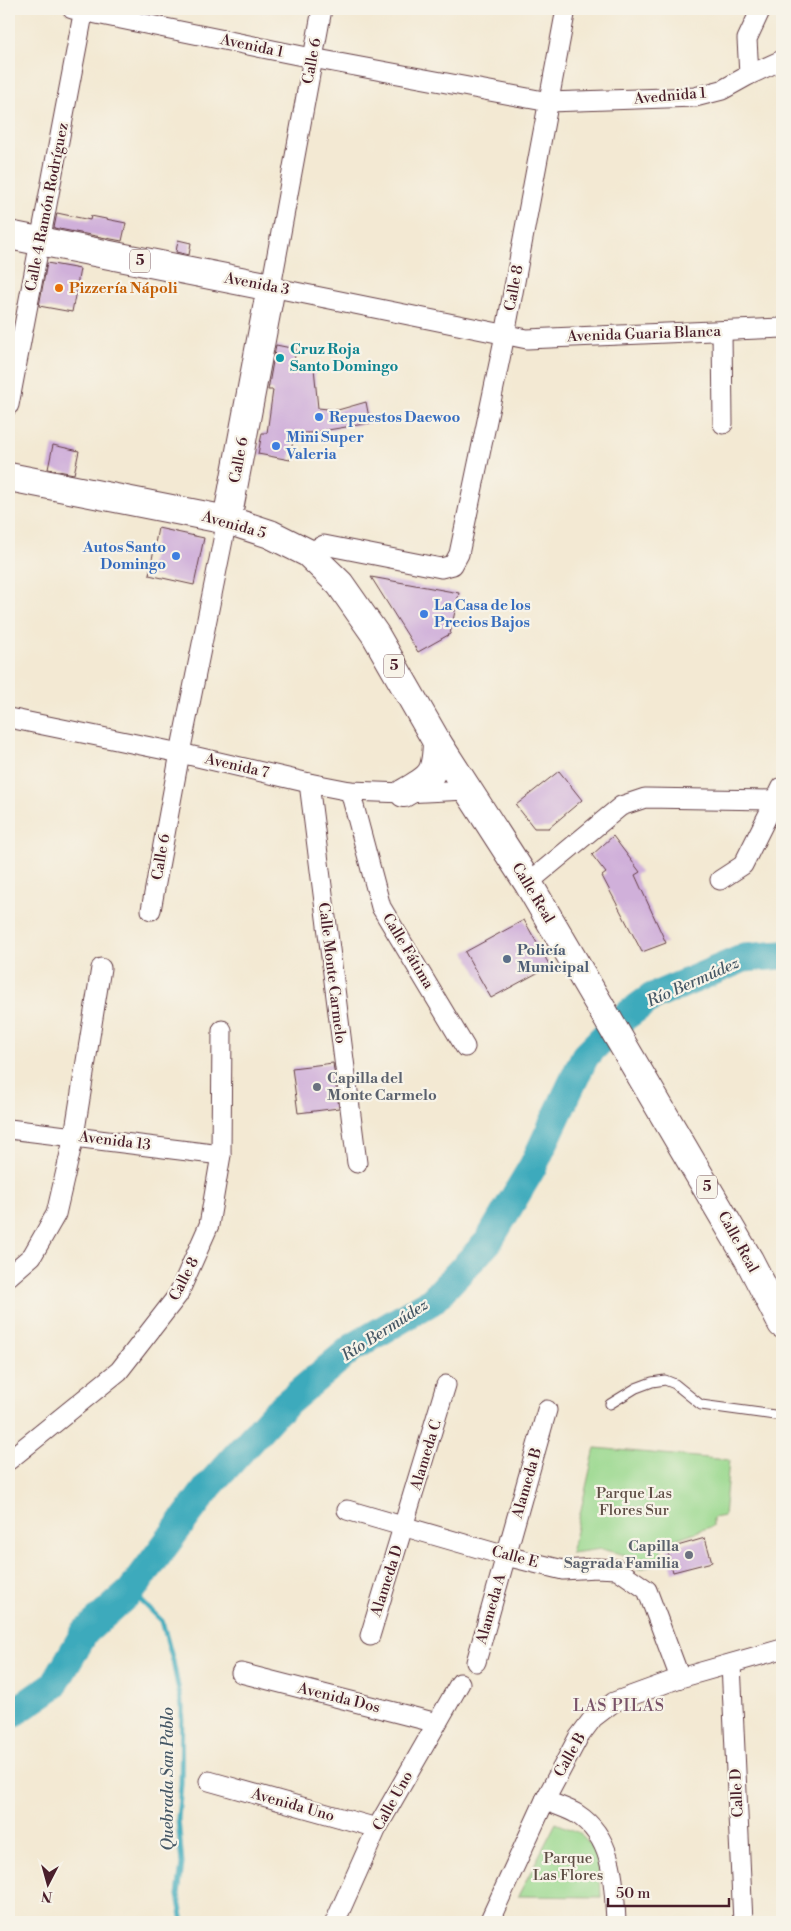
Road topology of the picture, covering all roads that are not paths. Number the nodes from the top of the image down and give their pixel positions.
1 (80, 9) edge
2 (322, 9) edge
3 (566, 9) edge
4 (761, 9) edge
5 (312, 58) junction
6 (782, 60) edge
7 (749, 75) junction
8 (549, 102) junction
9 (9, 234) edge
10 (41, 240) junction
11 (271, 287) junction
12 (782, 328) edge
13 (722, 331) junction
14 (506, 335) junction
15 (9, 405) edge
16 (723, 424) dead end
17 (9, 477) edge
18 (227, 520) junction
19 (308, 553) junction
20 (9, 718) edge
21 (437, 742) junction
22 (180, 753) junction
23 (309, 783) junction
24 (467, 790) junction
25 (350, 791) junction
26 (404, 793) junction
27 (779, 794) edge
28 (720, 880) dead end
29 (528, 883) junction
30 (151, 910) dead end
31 (101, 968) dead end
32 (222, 1030) dead end
33 (465, 1047) dead end
34 (9, 1129) edge
35 (74, 1136) junction
36 (221, 1155) junction
37 (357, 1163) dead end
38 (9, 1276) edge
39 (782, 1324) edge
40 (446, 1385) dead end
41 (610, 1404) dead end
42 (547, 1410) dead end
43 (782, 1416) edge
44 (9, 1460) edge
45 (347, 1510) dead end
46 (404, 1526) junction
47 (506, 1556) junction
48 (370, 1636) dead end
49 (782, 1649) edge
50 (476, 1662) dead end
51 (731, 1664) junction
52 (240, 1673) dead end
53 (680, 1678) junction
54 (460, 1683) dead end
55 (437, 1723) junction
56 (209, 1781) dead end
57 (545, 1800) junction
58 (377, 1828) junction
59 (335, 1922) edge
60 (489, 1922) edge
61 (616, 1922) edge
62 (744, 1922) edge

1 - 5 street, Avenida 1
1 - 10 street, Calle 4 Ramón Rodríguez
2 - 5 street, Calle 6
3 - 8 street, Calle 8
4 - 7 street
5 - 8 street, Avenida 1
5 - 11 street, Calle 6
6 - 7 street, Avednida 1
7 - 8 street, Avednida 1
8 - 14 street, Calle 8
9 - 10 main road, Avenida 3 / 5
10 - 11 main road, Avenida 3 / 5
10 - 15 street, Calle 4 Ramón Rodríguez
11 - 14 street, Avenida 3
11 - 18 main road, Calle 6
12 - 13 street, Avenida Guaria Blanca
13 - 14 street, Avenida Guaria Blanca
13 - 16 street
14 - 19 street, Calle 8
17 - 18 main road, Avenida 5 / 5
18 - 19 main road, Avenida 5 / 5
18 - 22 street, Calle 6
19 - 21 main road, Calle Real / 5
20 - 22 street, Avenida 7
21 - 24 main road, Calle Real / 5
21 - 26 main road
22 - 23 street, Avenida 7
22 - 30 street, Calle 6
23 - 25 street, Avenida 7
23 - 37 street, Calle Monte Carmelo
24 - 26 street, Avenida 7
24 - 29 main road, Calle Real / 5
25 - 26 street, Avenida 7
25 - 33 street, Calle Fátima
27 - 28 street
27 - 29 street
29 - 39 main road, Calle Real / 5
31 - 35 street
32 - 36 street, Calle 8
34 - 35 street, Avenida 13
35 - 36 street, Avenida 13
35 - 38 street
36 - 44 street, Calle 8
40 - 46 street, Alameda C
41 - 43 lane
42 - 47 street, Alameda B
45 - 46 street, Calle E
46 - 47 street, Calle E
46 - 48 street, Alameda D
47 - 50 street, Alameda A
47 - 53 street, Calle E
49 - 51 street, Calle B
51 - 53 street, Calle B
51 - 62 street, Calle D
52 - 55 street, Avenida Dos
53 - 57 street, Calle B
54 - 55 street, Calle Uno
55 - 58 street, Calle Uno
56 - 58 street, Avenida Uno
57 - 60 street, Calle B
57 - 61 street
58 - 59 street, Calle Uno

